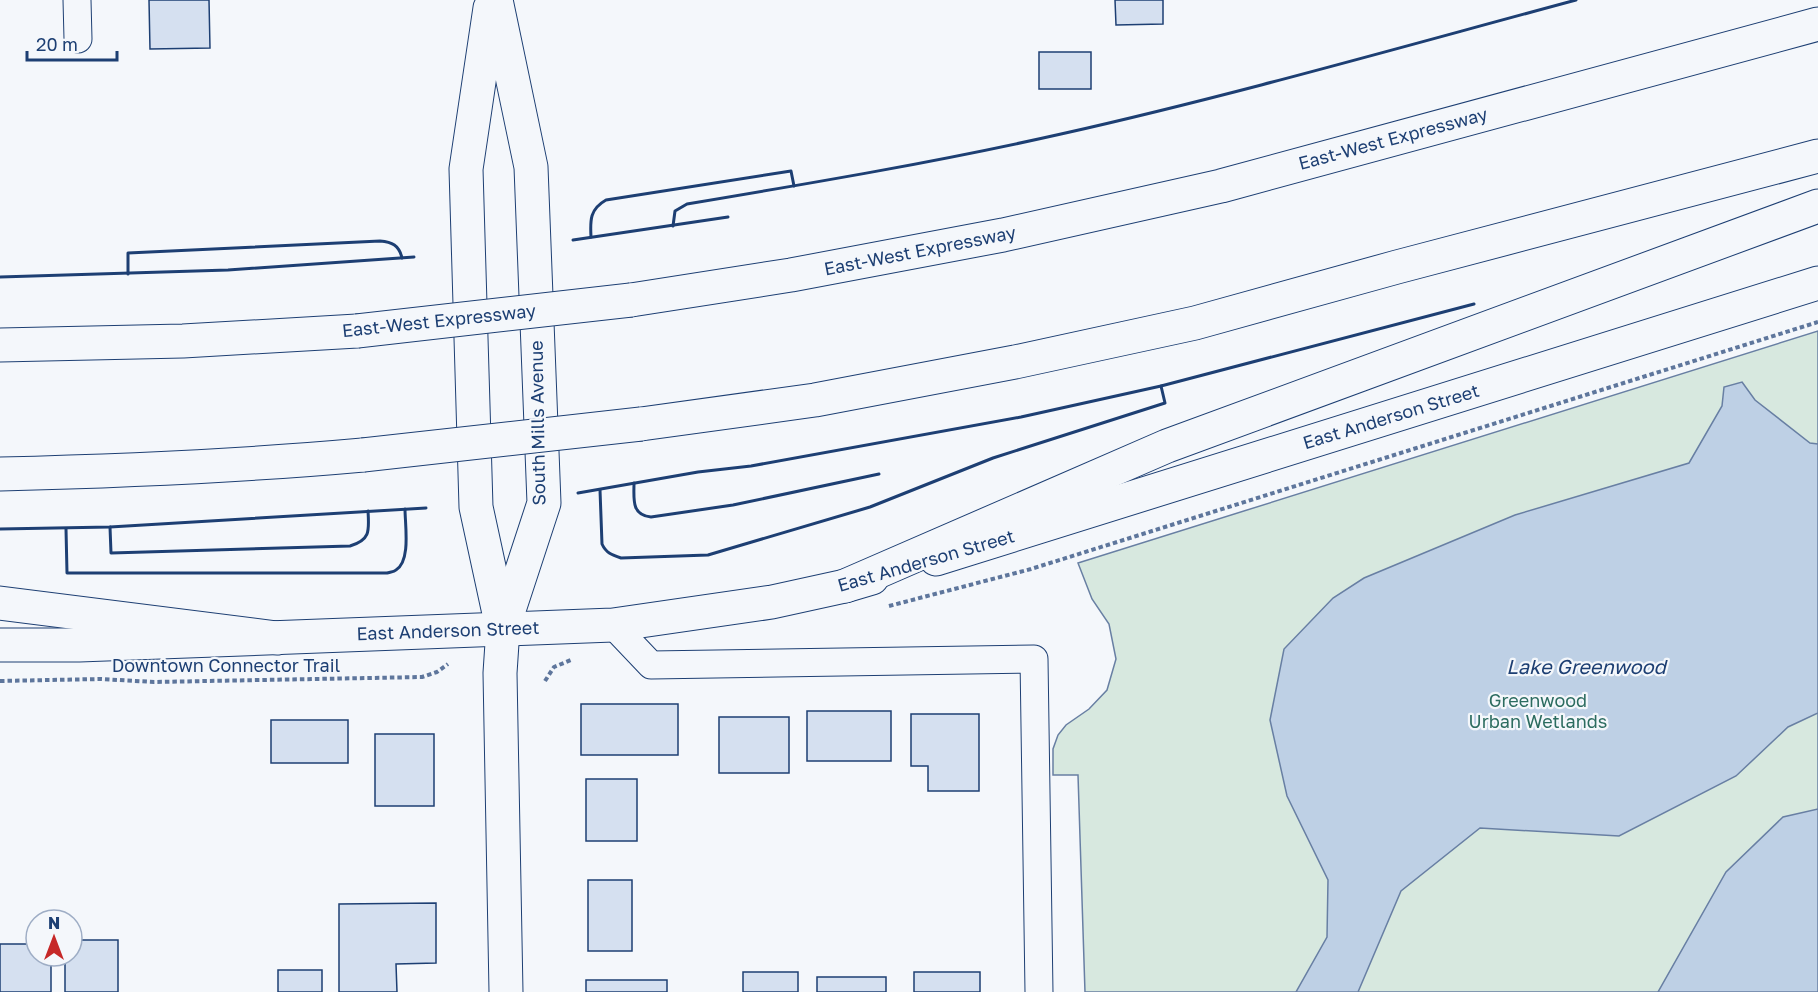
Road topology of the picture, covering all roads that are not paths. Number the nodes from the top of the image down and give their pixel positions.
1 (77, 0) edge
2 (494, 0) edge
3 (1818, 24) edge
4 (78, 39) dead end
5 (1818, 156) edge
6 (1818, 206) edge
7 (1818, 283) edge
8 (0, 345) edge
9 (0, 474) edge
10 (845, 586) junction
11 (0, 603) edge
12 (613, 625) junction
13 (503, 628) junction
14 (277, 638) junction
15 (0, 645) edge
16 (506, 992) edge
17 (1039, 992) edge

1 - 4 street
2 - 13 main road, South Mills Avenue
2 - 13 main road, South Mills Avenue
3 - 8 main road, East-West Expressway, bridge
5 - 9 main road, bridge
6 - 10 main road
7 - 10 main road, East Anderson Street
10 - 12 main road, East Anderson Street
11 - 14 main road
12 - 13 main road, East Anderson Street
12 - 17 street
13 - 14 main road, East Anderson Street
13 - 16 main road, South Mills Avenue
14 - 15 main road, East Anderson Street

